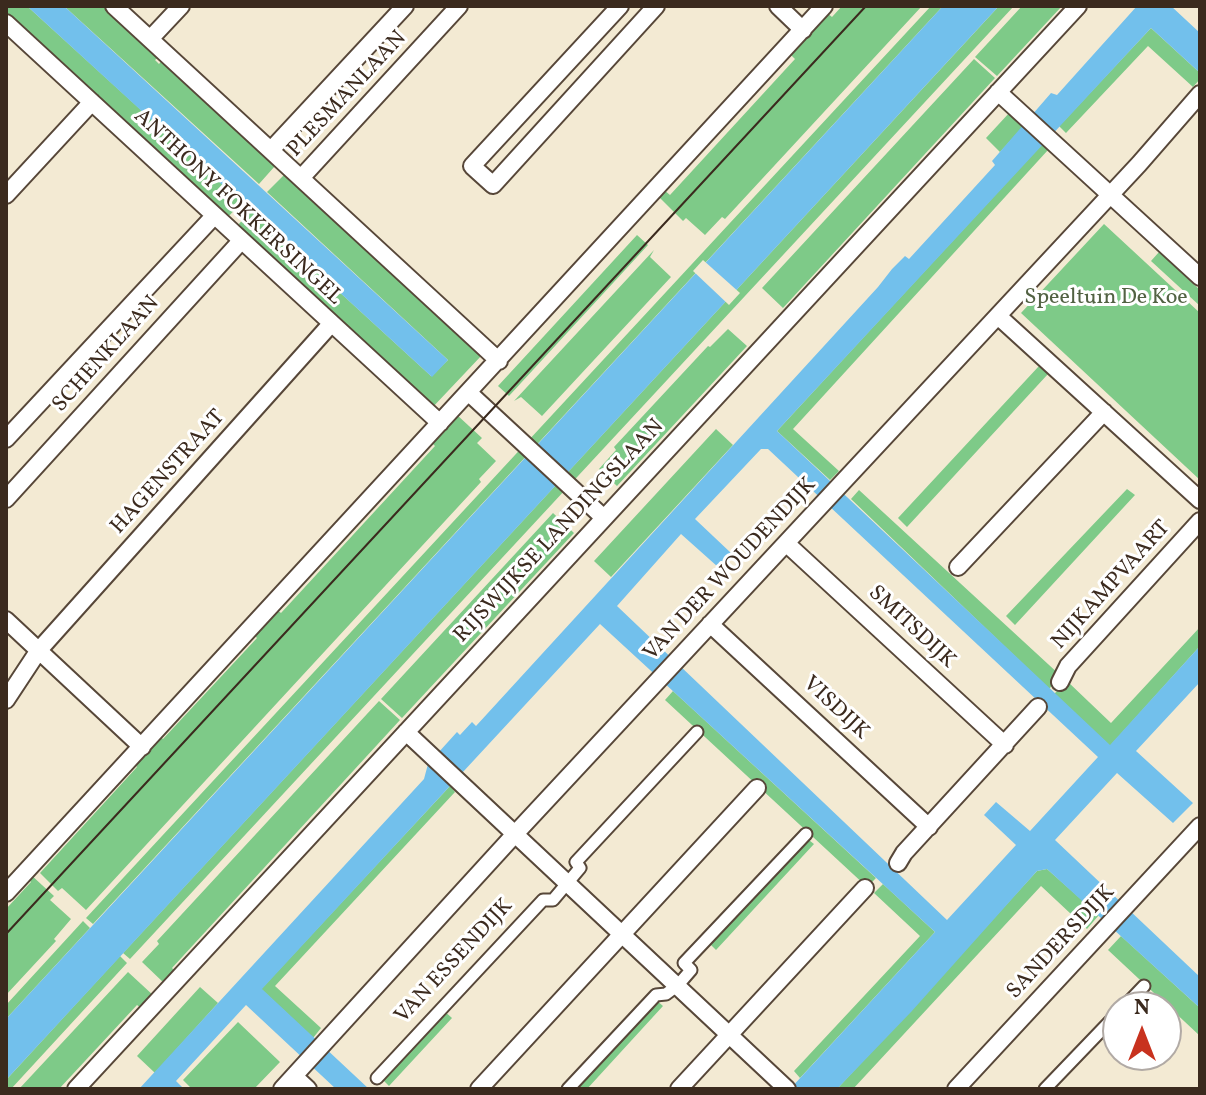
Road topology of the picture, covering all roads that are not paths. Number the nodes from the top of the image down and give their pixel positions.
1 (114, 6) edge
2 (181, 6) edge
3 (405, 6) edge
4 (459, 6) edge
5 (620, 6) edge
6 (656, 6) edge
7 (778, 6) edge
8 (824, 6) edge
9 (1078, 6) edge
10 (6, 23) edge
11 (803, 30) junction
12 (150, 39) junction
13 (998, 92) junction
14 (1200, 94) edge
15 (92, 102) junction
16 (271, 150) junction
17 (301, 178) junction
18 (6, 195) edge
19 (1110, 195) junction
20 (214, 216) junction
21 (241, 241) junction
22 (1200, 277) edge
23 (998, 316) junction
24 (331, 324) junction
25 (499, 361) junction
26 (468, 392) junction
27 (1104, 412) junction
28 (440, 423) junction
29 (6, 439) edge
30 (6, 499) edge
31 (1200, 500) edge
32 (604, 518) junction
33 (1200, 521) edge
34 (787, 544) junction
35 (958, 567) dead end
36 (6, 620) edge
37 (710, 624) junction
38 (39, 650) junction
39 (1060, 682) dead end
40 (6, 700) edge
41 (1038, 707) dead end
42 (406, 732) junction
43 (697, 732) dead end
44 (1005, 745) junction
45 (142, 747) junction
46 (757, 788) dead end
47 (1200, 826) edge
48 (929, 827) junction
49 (515, 834) junction
50 (806, 834) dead end
51 (898, 863) dead end
52 (568, 882) junction
53 (865, 888) dead end
54 (6, 893) edge
55 (623, 934) junction
56 (678, 985) junction
57 (1144, 986) dead end
58 (1139, 991) edge
59 (1102, 1030) edge
60 (729, 1034) junction
61 (294, 1077) edge
62 (377, 1078) dead end
63 (784, 1086) edge
64 (76, 1089) edge
65 (308, 1089) edge
66 (479, 1089) edge
67 (568, 1089) edge
68 (679, 1089) edge
69 (956, 1089) edge
70 (1045, 1089) edge

1 - 12 street
2 - 12 street
3 - 16 street, PLESMANLAAN
4 - 17 street, PLESMANLAAN
5 - 6 street
7 - 11 street
8 - 11 street
9 - 13 street, RIJSWIJKSE LANDINGSLAAN
10 - 15 street, ANTHONY FOKKERSINGEL
11 - 25 street
12 - 16 street
13 - 19 street
13 - 32 street, RIJSWIJKSE LANDINGSLAAN
14 - 19 street, VAN DER WOUDENDIJK
15 - 18 street
15 - 20 street, ANTHONY FOKKERSINGEL
16 - 17 street
17 - 25 street
19 - 22 street
19 - 23 street, VAN DER WOUDENDIJK
20 - 21 street, ANTHONY FOKKERSINGEL
20 - 29 street, SCHENKLAAN
21 - 24 street, ANTHONY FOKKERSINGEL
21 - 30 street, SCHENKLAAN
23 - 27 street
23 - 34 street, VAN DER WOUDENDIJK
24 - 28 street, ANTHONY FOKKERSINGEL
24 - 38 street, HAGENSTRAAT
25 - 26 street
26 - 28 street
26 - 32 street
27 - 31 street
27 - 35 street
28 - 45 street
32 - 42 street, RIJSWIJKSE LANDINGSLAAN
33 - 39 street, NIJKAMPVAART
34 - 37 street, VAN DER WOUDENDIJK
34 - 44 street, SMITSDIJK
36 - 38 street
37 - 48 street, VISDIJK
37 - 49 street, VAN DER WOUDENDIJK
38 - 40 street, HAGENSTRAAT
38 - 45 street
41 - 44 street
42 - 49 street
42 - 64 street, RIJSWIJKSE LANDINGSLAAN
43 - 52 street, VAN ESSENDIJK
44 - 48 street
45 - 54 street
46 - 55 street
47 - 69 street, SANDERSDIJK
48 - 51 street
49 - 52 street
49 - 61 street, VAN DER WOUDENDIJK
50 - 56 street
52 - 55 street
52 - 62 street, VAN ESSENDIJK
53 - 60 street
55 - 56 street
55 - 66 street
56 - 60 street
56 - 67 street
57 - 58 street
59 - 70 street
60 - 63 street
60 - 68 street
61 - 65 street

